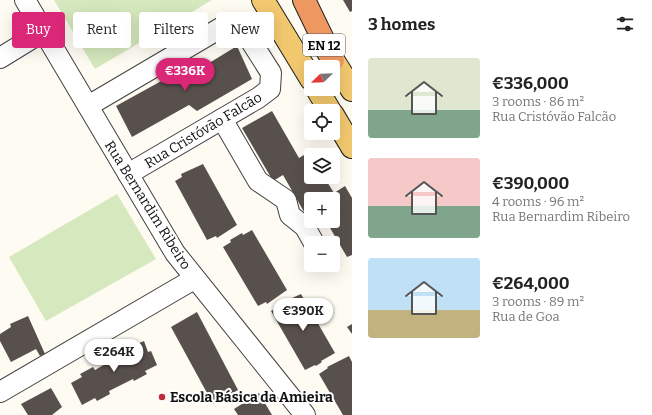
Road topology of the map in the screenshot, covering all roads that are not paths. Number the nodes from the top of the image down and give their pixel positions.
1 (25, 0) edge
2 (263, 0) edge
3 (296, 0) edge
4 (304, 0) edge
5 (32, 12) edge
6 (16, 48) edge
7 (54, 48) edge
8 (0, 58) edge
9 (333, 60) joint
10 (304, 67) edge
11 (340, 71) edge
12 (352, 90) edge
13 (88, 106) junction
14 (222, 119) junction
15 (340, 126) edge
16 (352, 146) edge
17 (128, 174) junction
18 (310, 236) edge
19 (194, 279) junction
20 (0, 392) edge
21 (305, 415) edge

1 - 5 street, Rua Bernardim Ribeiro
2 - 10 main road, EN 12
3 - 9 main road, EN 12
4 - 9 highway
6 - 8 street
7 - 13 street, Rua Bernardim Ribeiro
11 - 12 main road, EN 12
13 - 14 street, Rua Cristóvão Falcão
13 - 17 street, Rua Bernardim Ribeiro
14 - 17 street, Rua Cristóvão Falcão
14 - 18 street
15 - 16 main road
17 - 19 street, Rua Bernardim Ribeiro
19 - 20 street
19 - 21 street, Rua Bernardim Ribeiro

